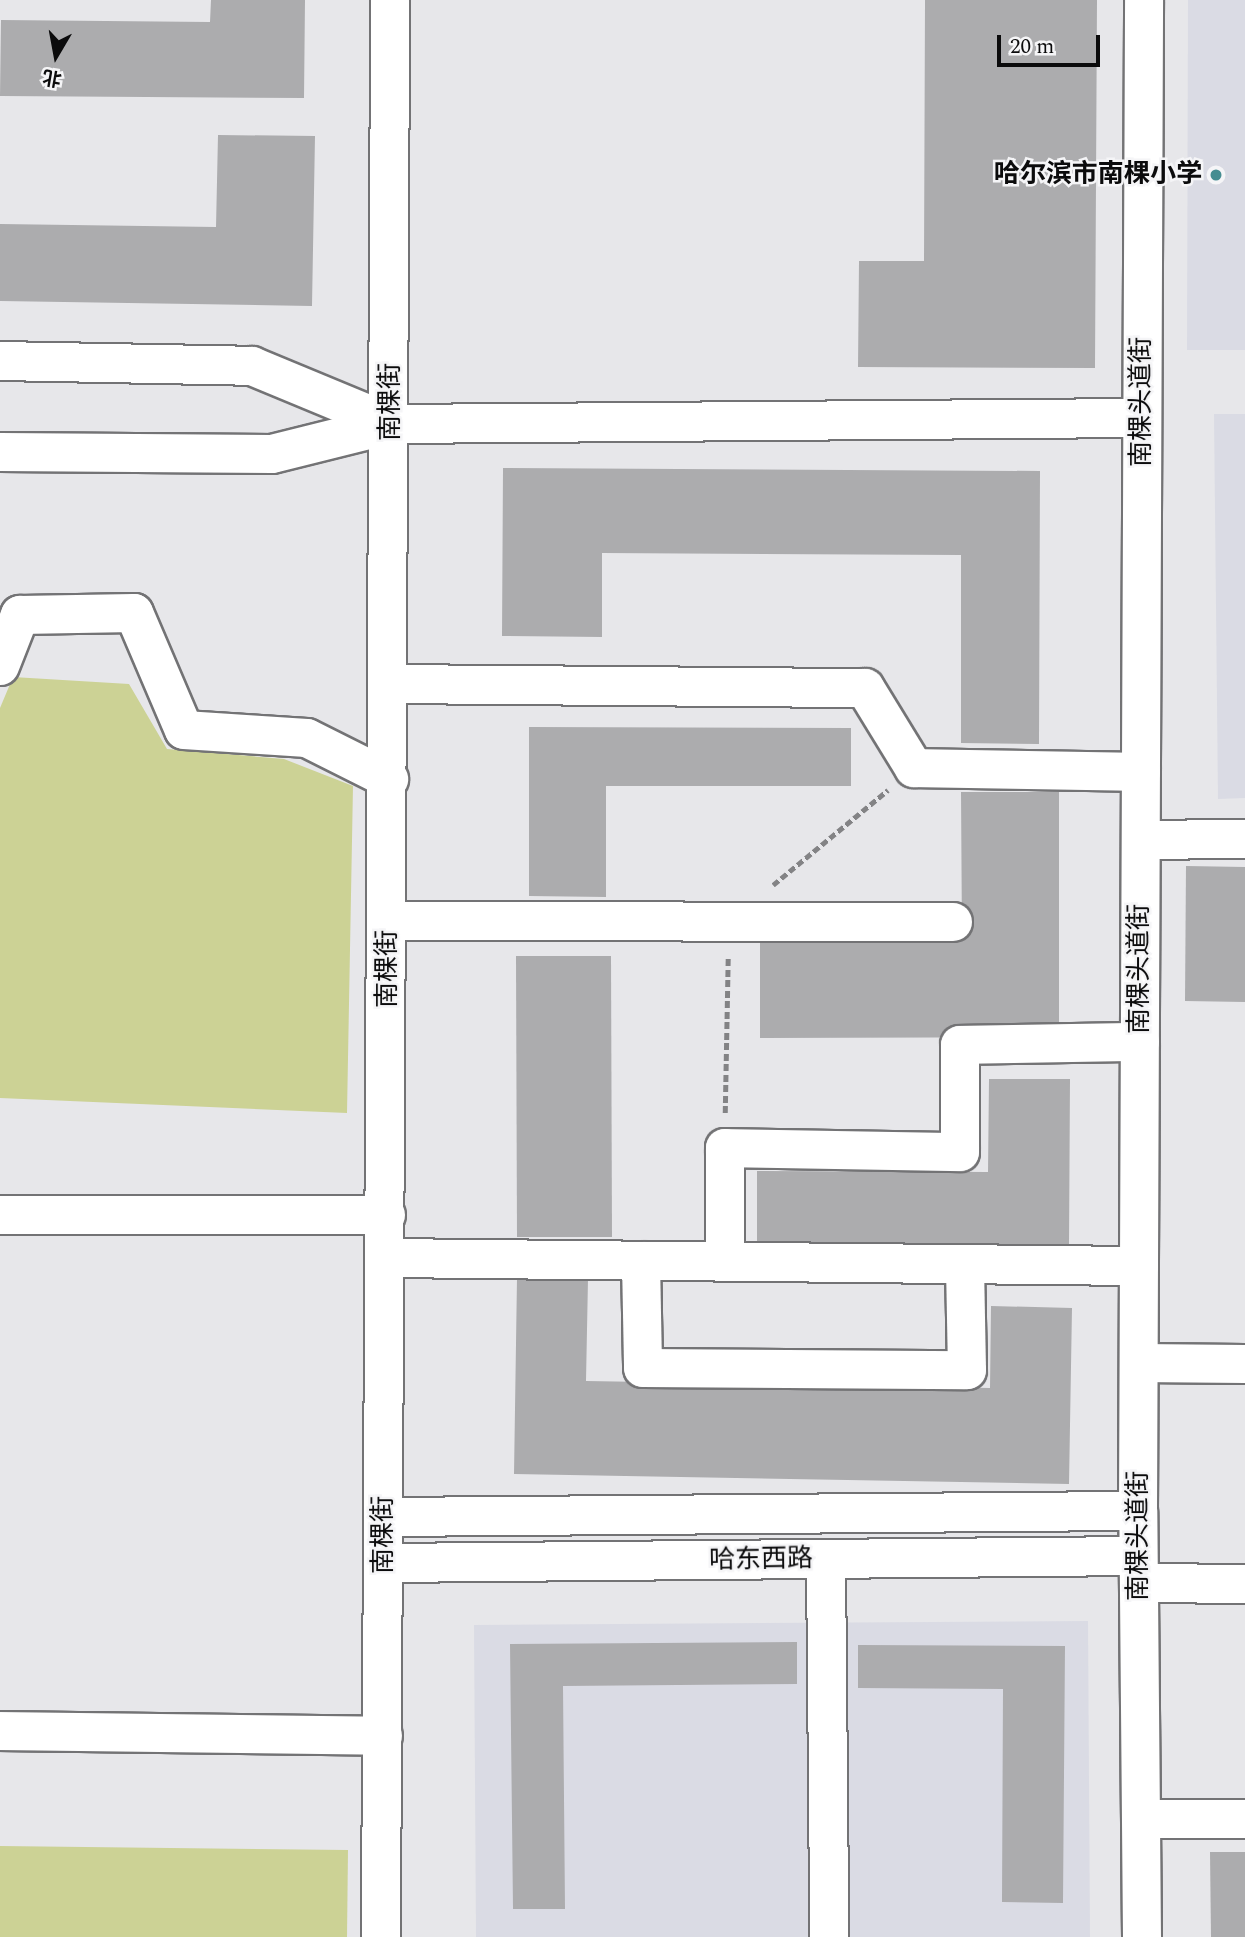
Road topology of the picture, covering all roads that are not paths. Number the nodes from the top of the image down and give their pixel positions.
1 (390, 0) edge
2 (1144, 0) edge
3 (0, 360) edge
4 (1142, 418) junction
5 (391, 424) junction
6 (0, 452) edge
7 (0, 666) edge
8 (390, 684) junction
9 (1141, 772) junction
10 (389, 779) junction
11 (1245, 839) edge
12 (1141, 840) junction
13 (388, 920) junction
14 (953, 922) dead end
15 (1140, 1042) junction
16 (0, 1215) edge
17 (386, 1215) junction
18 (386, 1258) junction
19 (641, 1261) junction
20 (725, 1262) junction
21 (965, 1264) junction
22 (1139, 1266) junction
23 (1139, 1363) junction
24 (1245, 1364) edge
25 (1138, 1511) junction
26 (384, 1517) junction
27 (826, 1559) junction
28 (384, 1563) junction
29 (1139, 1570) junction
30 (1245, 1584) edge
31 (0, 1731) edge
32 (383, 1736) junction
33 (1141, 1819) junction
34 (1245, 1819) edge
35 (381, 1937) edge
36 (829, 1937) edge
37 (1142, 1937) edge

1 - 5 street, 南棵街
2 - 4 street, 南棵头道街
3 - 5 street
4 - 5 street
4 - 9 street, 南棵头道街
5 - 6 street
5 - 8 street, 南棵街
7 - 10 street
8 - 9 street
8 - 10 street, 南棵街
9 - 12 street, 南棵头道街
10 - 13 street, 南棵街
11 - 12 street
12 - 15 street, 南棵头道街
13 - 14 street
13 - 17 street, 南棵街
15 - 20 street
15 - 22 street, 南棵头道街
16 - 17 street
17 - 18 street, 南棵街
18 - 19 street
18 - 26 street, 南棵街
19 - 20 street
19 - 21 street
20 - 21 street
21 - 22 street
22 - 23 street, 南棵头道街
23 - 24 street
23 - 25 street, 南棵头道街
25 - 26 street, 哈东西路
25 - 29 street, 南棵头道街
26 - 28 street, 南棵街
27 - 28 street, 哈东西路
27 - 29 street, 哈东西路
27 - 36 street
28 - 32 street, 南棵街
29 - 30 street, 哈东西路
29 - 33 street, 南棵头道街
31 - 32 street
32 - 35 street, 南棵街
33 - 34 street
33 - 37 street, 南棵头道街

